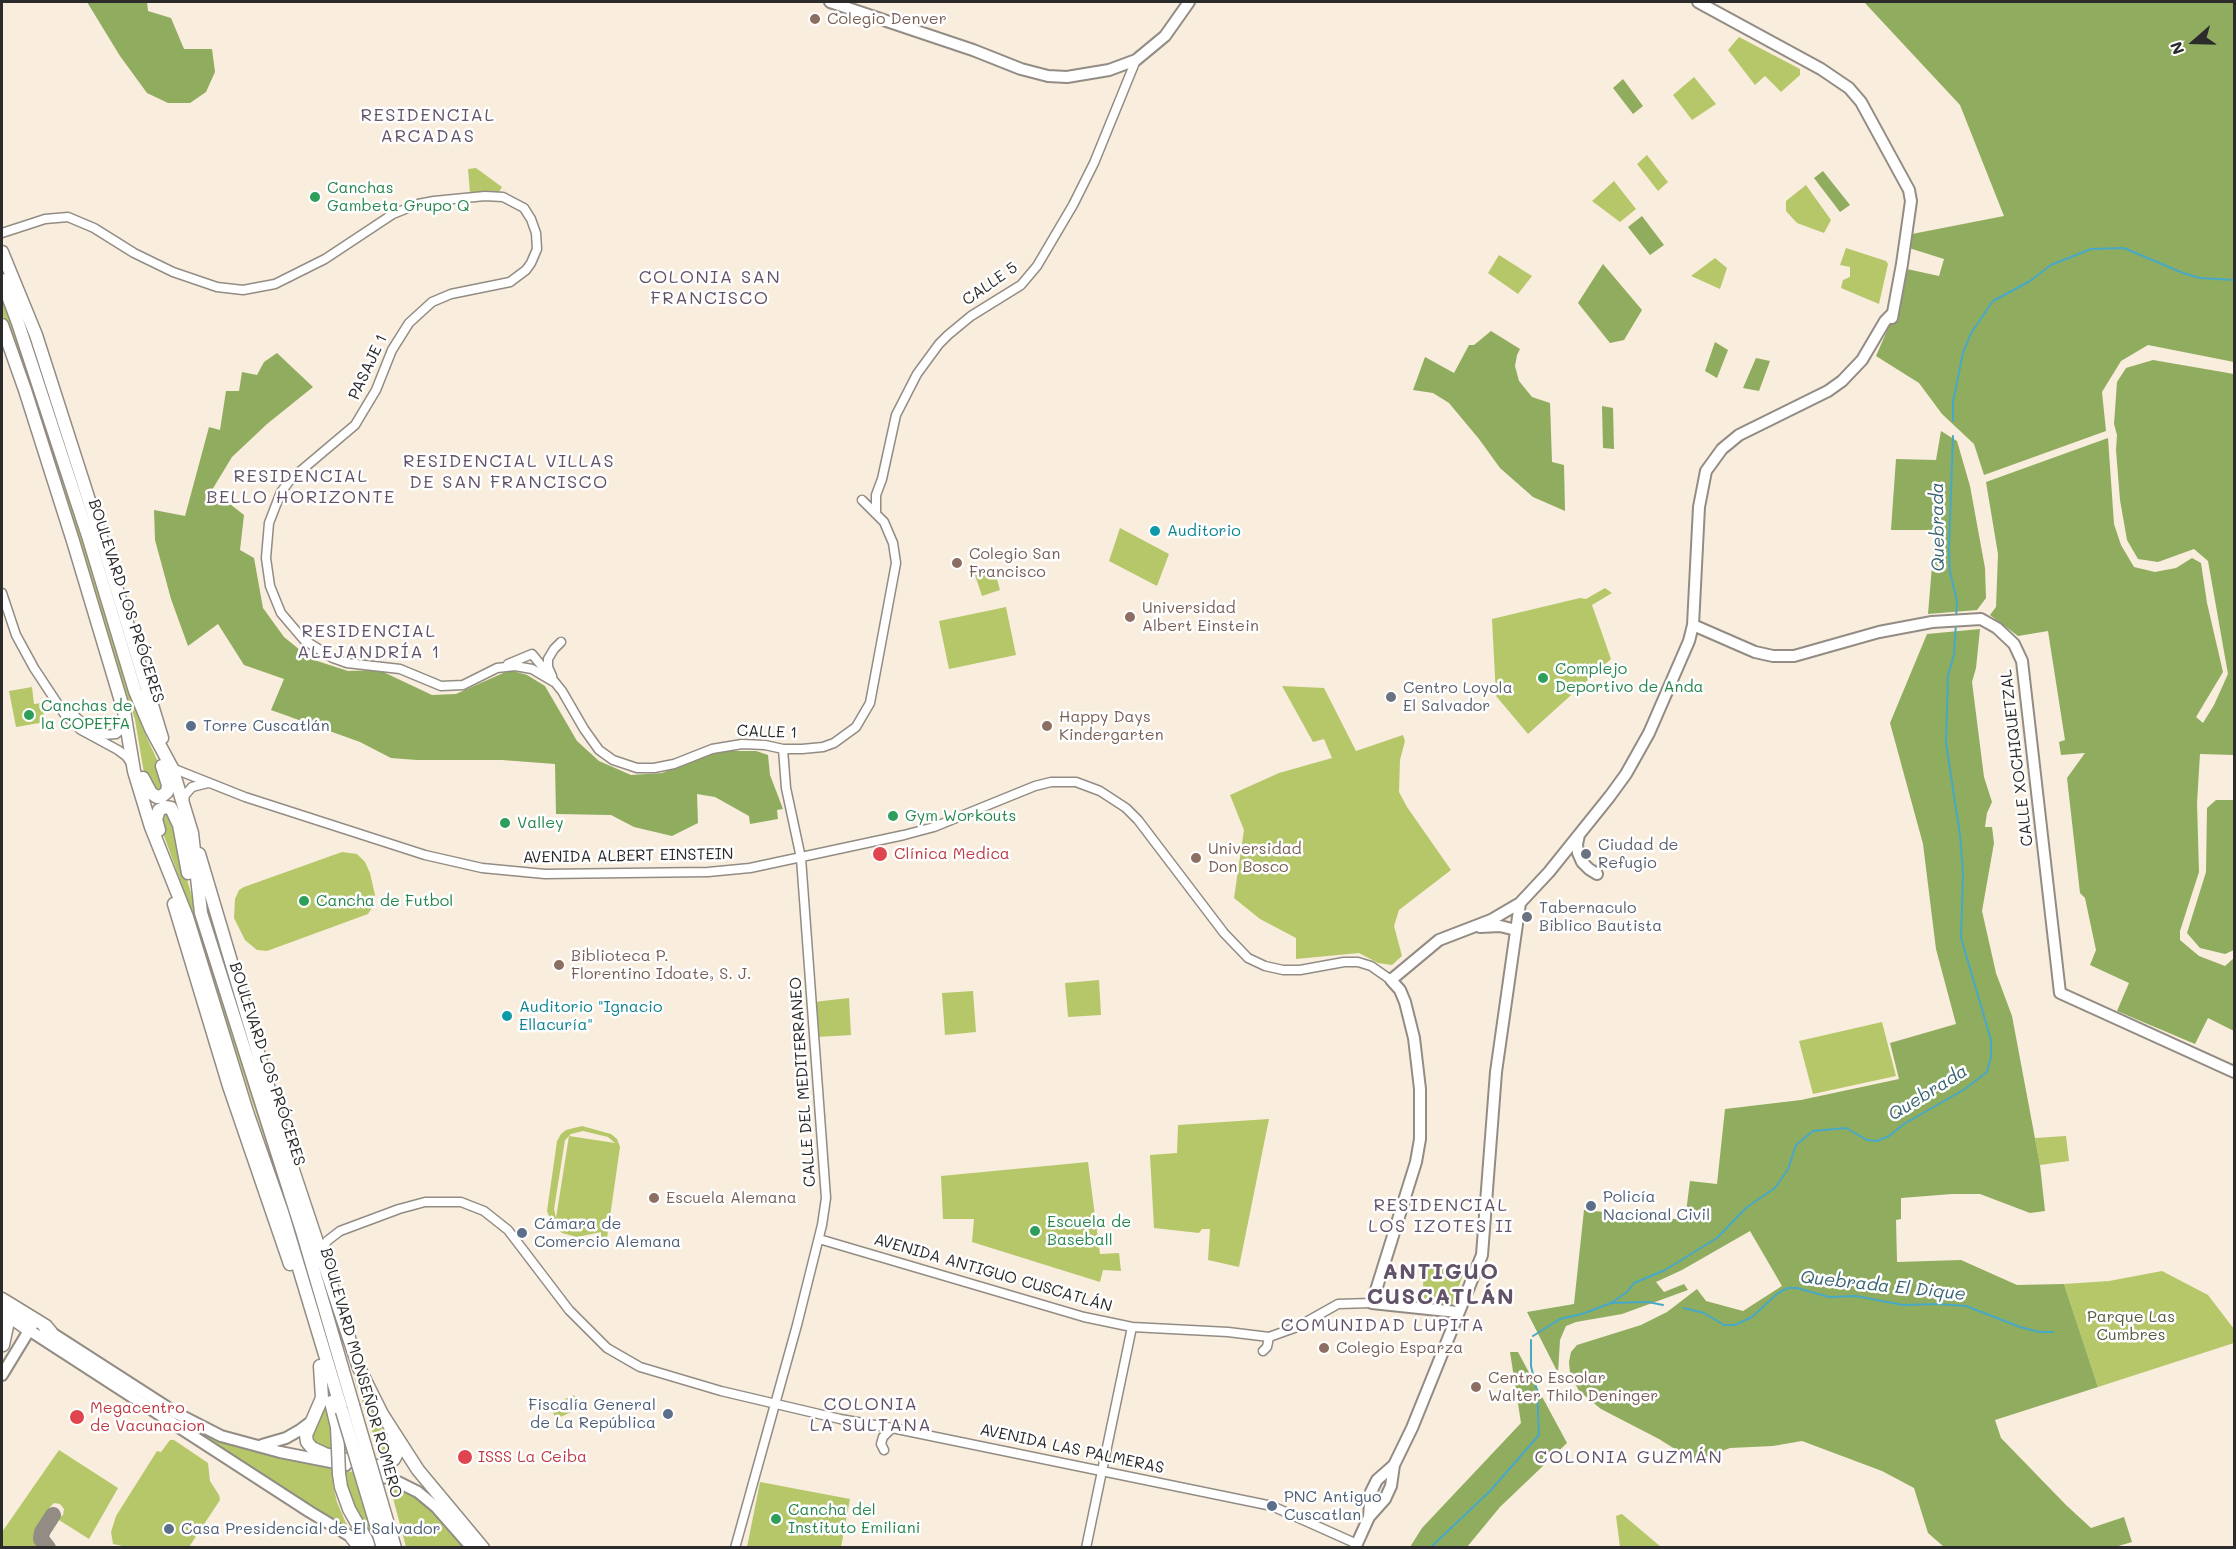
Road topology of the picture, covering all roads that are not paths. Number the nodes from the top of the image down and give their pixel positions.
1 (830, 2) edge
2 (1189, 2) edge
3 (1698, 2) edge
4 (1136, 60) junction
5 (2, 233) edge
6 (2, 252) edge
7 (2, 280) edge
8 (2, 326) edge
9 (876, 495) junction
10 (876, 512) junction
11 (105, 550) junction
12 (99, 573) junction
13 (2, 593) edge
14 (1693, 625) junction
15 (561, 642) dead end
16 (107, 654) junction
17 (506, 666) junction
18 (554, 682) junction
19 (135, 692) junction
20 (50, 693) junction
21 (124, 711) junction
22 (783, 749) junction
23 (172, 768) junction
24 (134, 771) junction
25 (211, 783) junction
26 (184, 805) junction
27 (192, 833) junction
28 (1579, 834) junction
29 (157, 845) junction
30 (801, 858) junction
31 (1597, 874) dead end
32 (1520, 903) junction
33 (201, 913) junction
34 (187, 917) junction
35 (1467, 928) junction
36 (1516, 930) junction
37 (1391, 980) junction
38 (2235, 1072) edge
39 (264, 1108) junction
40 (247, 1112) junction
41 (293, 1170) junction
42 (263, 1186) junction
43 (295, 1207) joint
44 (282, 1212) joint
45 (312, 1228) junction
46 (340, 1231) junction
47 (819, 1239) junction
48 (321, 1253) junction
49 (2, 1300) edge
50 (1372, 1303) junction
51 (2, 1311) edge
52 (1457, 1312) junction
53 (2, 1317) edge
54 (20, 1319) junction
55 (34, 1326) junction
56 (1132, 1327) junction
57 (1269, 1336) junction
58 (49, 1337) junction
59 (2, 1346) edge
60 (19, 1348) junction
61 (1263, 1351) dead end
62 (320, 1366) junction
63 (4, 1367) edge
64 (774, 1404) junction
65 (347, 1408) junction
66 (314, 1418) junction
67 (387, 1423) junction
68 (892, 1428) junction
69 (251, 1445) junction
70 (884, 1450) dead end
71 (1394, 1465) junction
72 (1102, 1470) junction
73 (1377, 1480) junction
74 (1390, 1486) junction
75 (1371, 1492) junction
76 (1385, 1499) junction
77 (1369, 1517) junction
78 (352, 1538) junction
79 (1356, 1546) edge
80 (360, 1548) edge
81 (370, 1548) edge
82 (383, 1548) edge
83 (395, 1548) edge
84 (472, 1548) edge
85 (483, 1548) edge
86 (735, 1548) edge
87 (1086, 1548) edge

1 - 4 main road
2 - 4 main road
3 - 14 main road
4 - 9 street, CALLE 5
5 - 17 street, PASAJE 1
6 - 11 highway
7 - 12 highway, BOULEVARD LOS PRÓCERES
8 - 16 highway, BOULEVARD LOS PRÓCERES
9 - 10 street, CALLE 5
9 - 10 street
10 - 22 street, CALLE 1
11 - 12 highway
11 - 23 highway
12 - 19 highway, BOULEVARD LOS PRÓCERES
13 - 20 street
14 - 28 main road
14 - 38 main road, CALLE XOCHIQUETZAL
15 - 18 street
16 - 19 highway
16 - 21 highway, BOULEVARD LOS PRÓCERES
17 - 18 street
17 - 18 street, CALLE 1
18 - 22 street, CALLE 1
19 - 23 highway, BOULEVARD LOS PRÓCERES
20 - 21 street
20 - 24 street
21 - 24 highway, BOULEVARD LOS PRÓCERES
22 - 30 street, CALLE DEL MEDITERRANEO
23 - 25 street, AVENIDA ALBERT EINSTEIN
23 - 26 highway, BOULEVARD LOS PRÓCERES
24 - 29 highway, BOULEVARD LOS PRÓCERES
25 - 26 street
25 - 30 street, AVENIDA ALBERT EINSTEIN
26 - 27 highway, BOULEVARD LOS PRÓCERES
27 - 33 highway, BOULEVARD LOS PRÓCERES
27 - 41 highway
28 - 31 main road
28 - 32 main road
29 - 34 highway, BOULEVARD LOS PRÓCERES
29 - 42 highway
30 - 37 street, AVENIDA ALBERT EINSTEIN
30 - 47 street, CALLE DEL MEDITERRANEO
32 - 35 main road
32 - 36 main road
33 - 34 highway
33 - 39 highway, BOULEVARD LOS PRÓCERES
34 - 40 highway, BOULEVARD LOS PRÓCERES
35 - 36 main road
35 - 37 main road
36 - 52 main road
37 - 50 main road
39 - 41 highway
39 - 43 highway, BOULEVARD LOS PRÓCERES
40 - 42 highway
40 - 44 highway, BOULEVARD LOS PRÓCERES
41 - 45 highway
42 - 62 highway
43 - 65 highway, BOULEVARD MONSEÑOR ROMERO
44 - 65 highway, BOULEVARD MONSEÑOR ROMERO
45 - 46 street
45 - 48 highway
46 - 48 street
46 - 64 street, AVENIDA LAS PALMERAS
47 - 56 street, AVENIDA ANTIGUO CUSCATLÁN
47 - 64 street, CALLE DEL MEDITERRANEO
48 - 67 highway
49 - 54 highway
49 - 58 highway
50 - 52 main road
50 - 57 street
51 - 54 highway
52 - 71 main road
53 - 59 highway
54 - 55 highway
54 - 59 main road
55 - 58 main road
55 - 60 main road
56 - 57 street, AVENIDA ANTIGUO CUSCATLÁN
56 - 72 street
57 - 61 street
58 - 60 main road
58 - 69 main road
58 - 78 main road
60 - 63 main road
62 - 66 highway
62 - 81 highway, bridge
64 - 68 street, AVENIDA LAS PALMERAS
64 - 86 street, CALLE DEL MEDITERRANEO
65 - 82 highway, BOULEVARD MONSEÑOR ROMERO, bridge
65 - 83 highway, BOULEVARD MONSEÑOR ROMERO, bridge
66 - 67 highway
66 - 69 main road
67 - 85 highway
68 - 70 street
68 - 72 street, AVENIDA LAS PALMERAS
69 - 84 main road
71 - 73 main road
71 - 74 main road
72 - 79 street, AVENIDA LAS PALMERAS
72 - 87 street
73 - 74 main road
73 - 75 main road
74 - 76 main road
75 - 76 main road
75 - 77 main road
76 - 77 main road
77 - 79 main road
78 - 80 highway
78 - 81 main road

